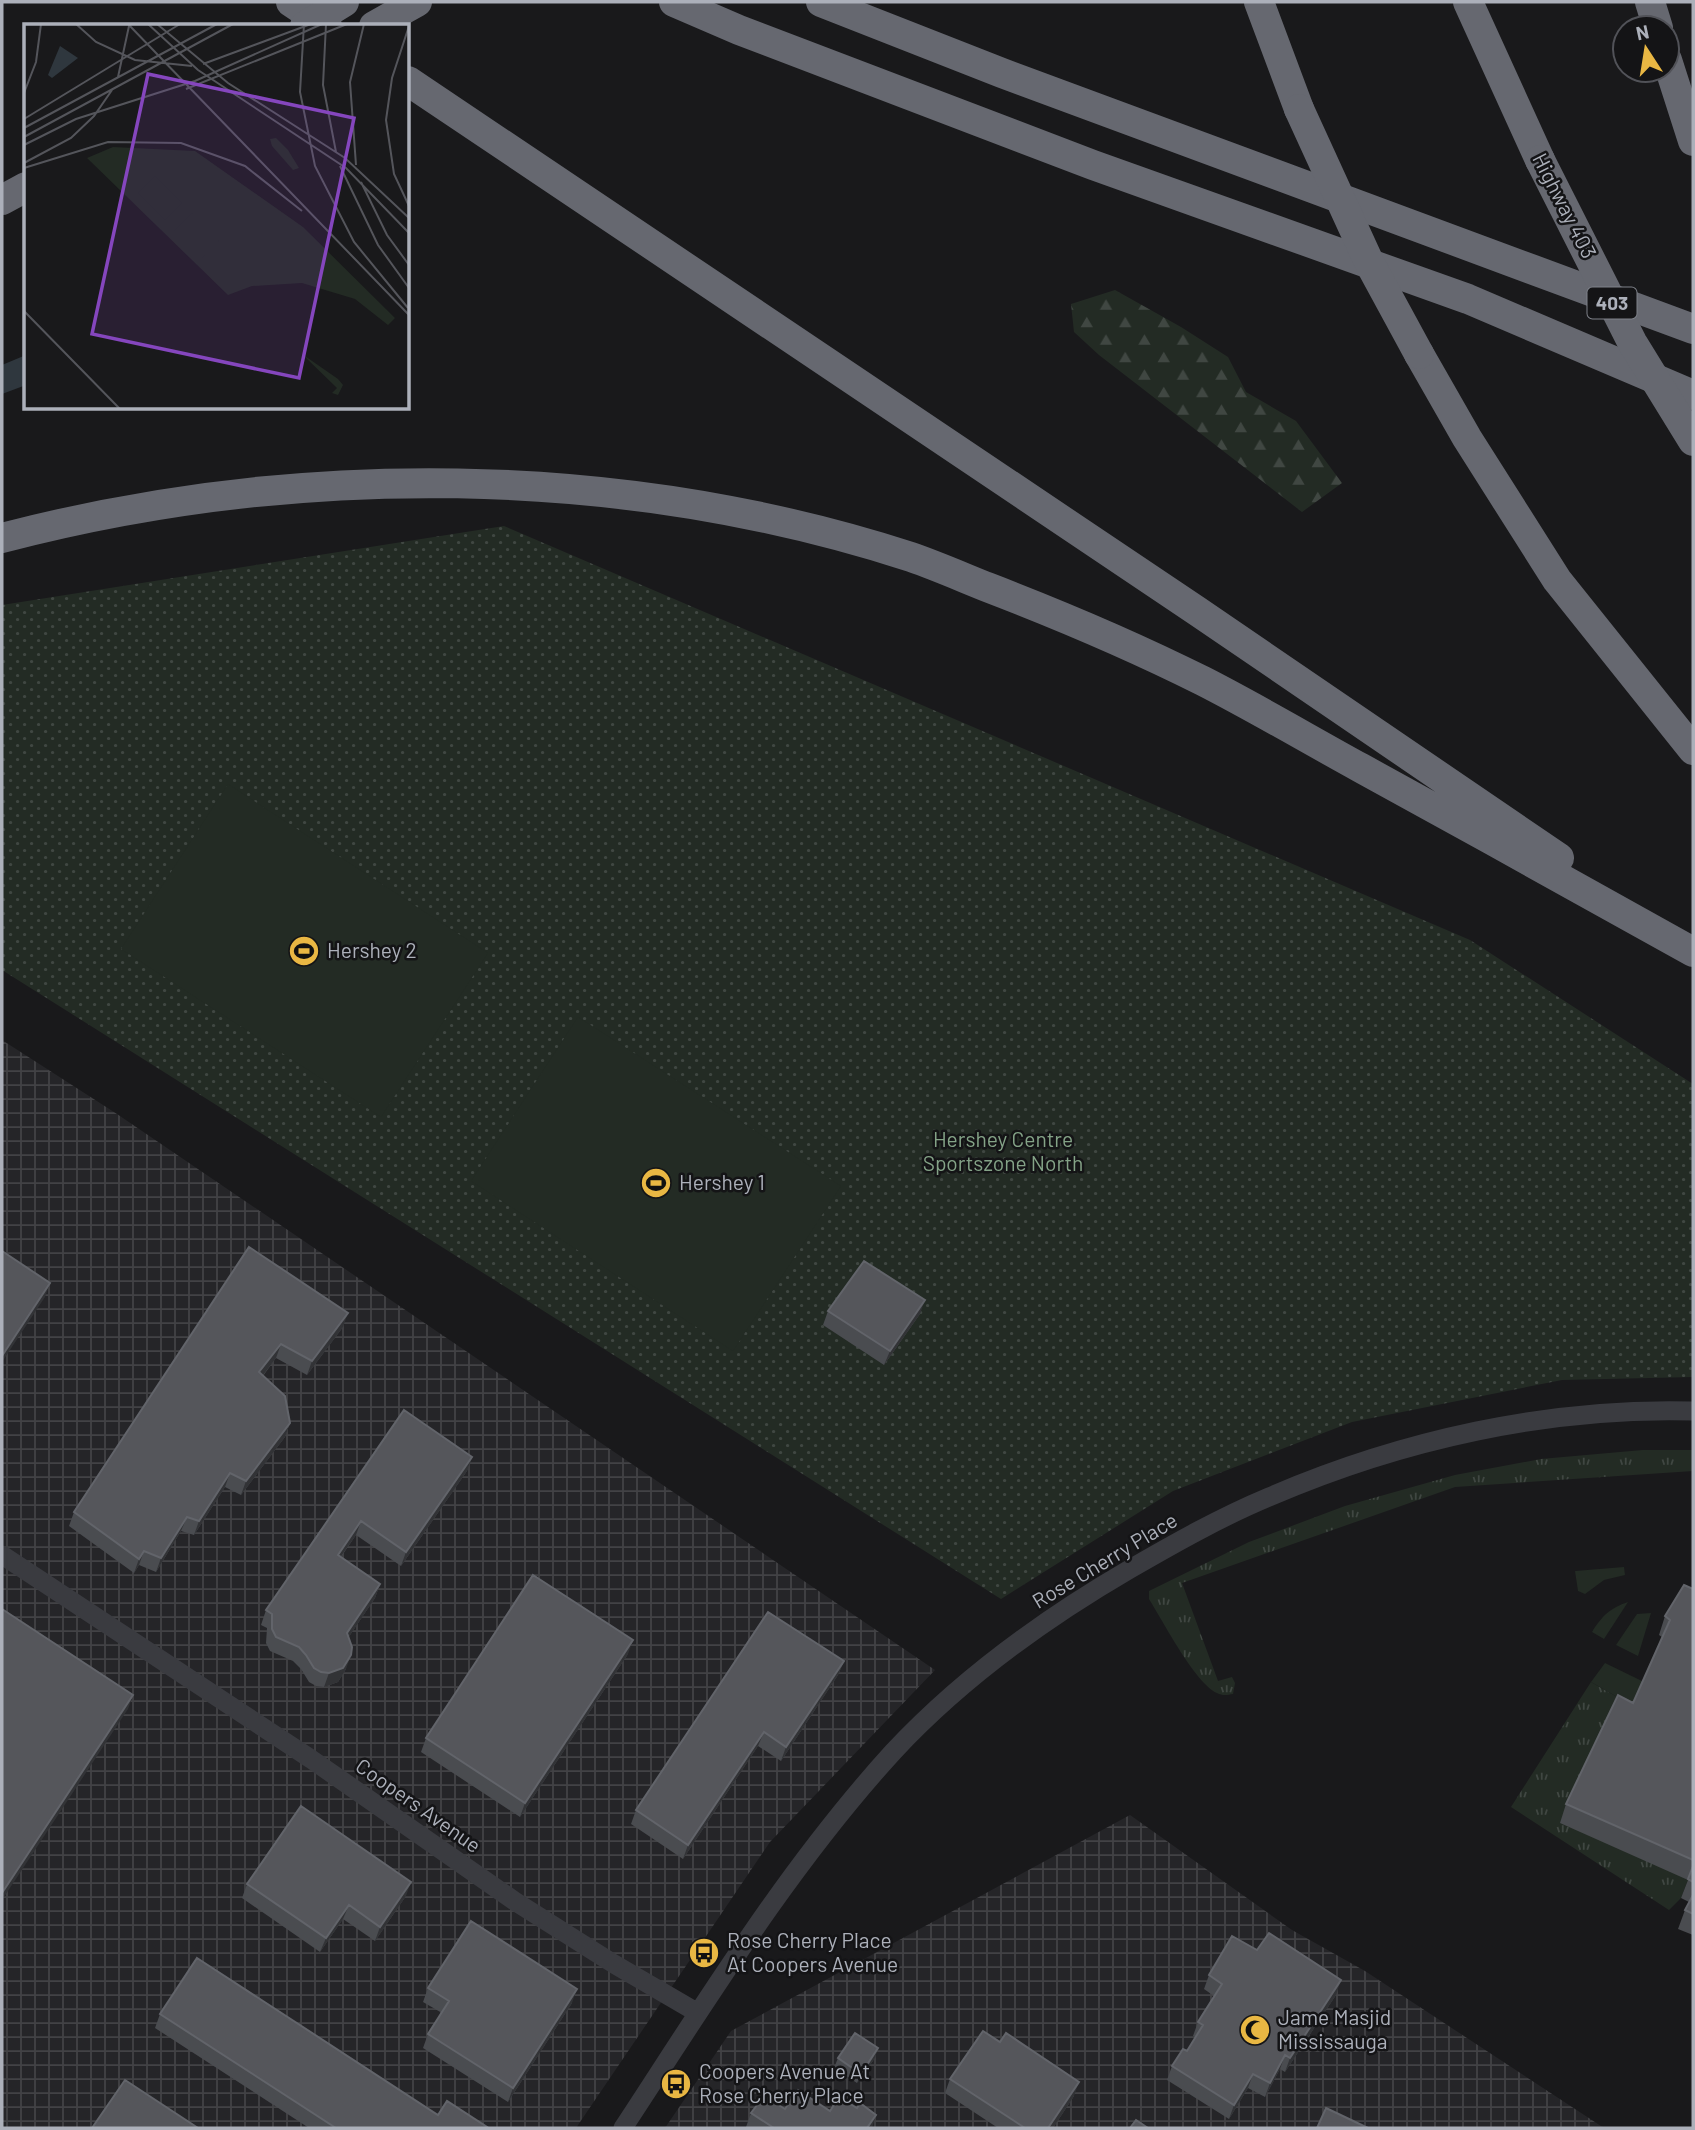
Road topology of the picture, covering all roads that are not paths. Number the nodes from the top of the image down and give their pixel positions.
1 (291, 2) edge
2 (344, 2) edge
3 (417, 2) edge
4 (674, 2) edge
5 (821, 2) edge
6 (1259, 2) edge
7 (1468, 2) edge
8 (308, 24) edge
9 (324, 24) edge
10 (378, 24) edge
11 (410, 81) edge
12 (1674, 84) edge
13 (1693, 141) edge
14 (24, 188) edge
15 (2, 200) edge
16 (1693, 329) edge
17 (1693, 395) edge
18 (1693, 441) edge
19 (2, 538) edge
20 (1693, 750) edge
21 (1693, 951) edge
22 (1693, 1411) edge
23 (2, 1555) edge
24 (698, 2014) junction
25 (623, 2128) edge

1 - 9 highway
2 - 8 highway, bridge
3 - 10 highway
4 - 17 highway
5 - 16 highway
6 - 20 highway, bridge
7 - 18 highway, Highway 403 / 403, bridge
11 - 21 highway
12 - 13 highway
14 - 15 highway
19 - 21 highway
22 - 24 street, Rose Cherry Place
23 - 24 street, Coopers Avenue
24 - 25 street

